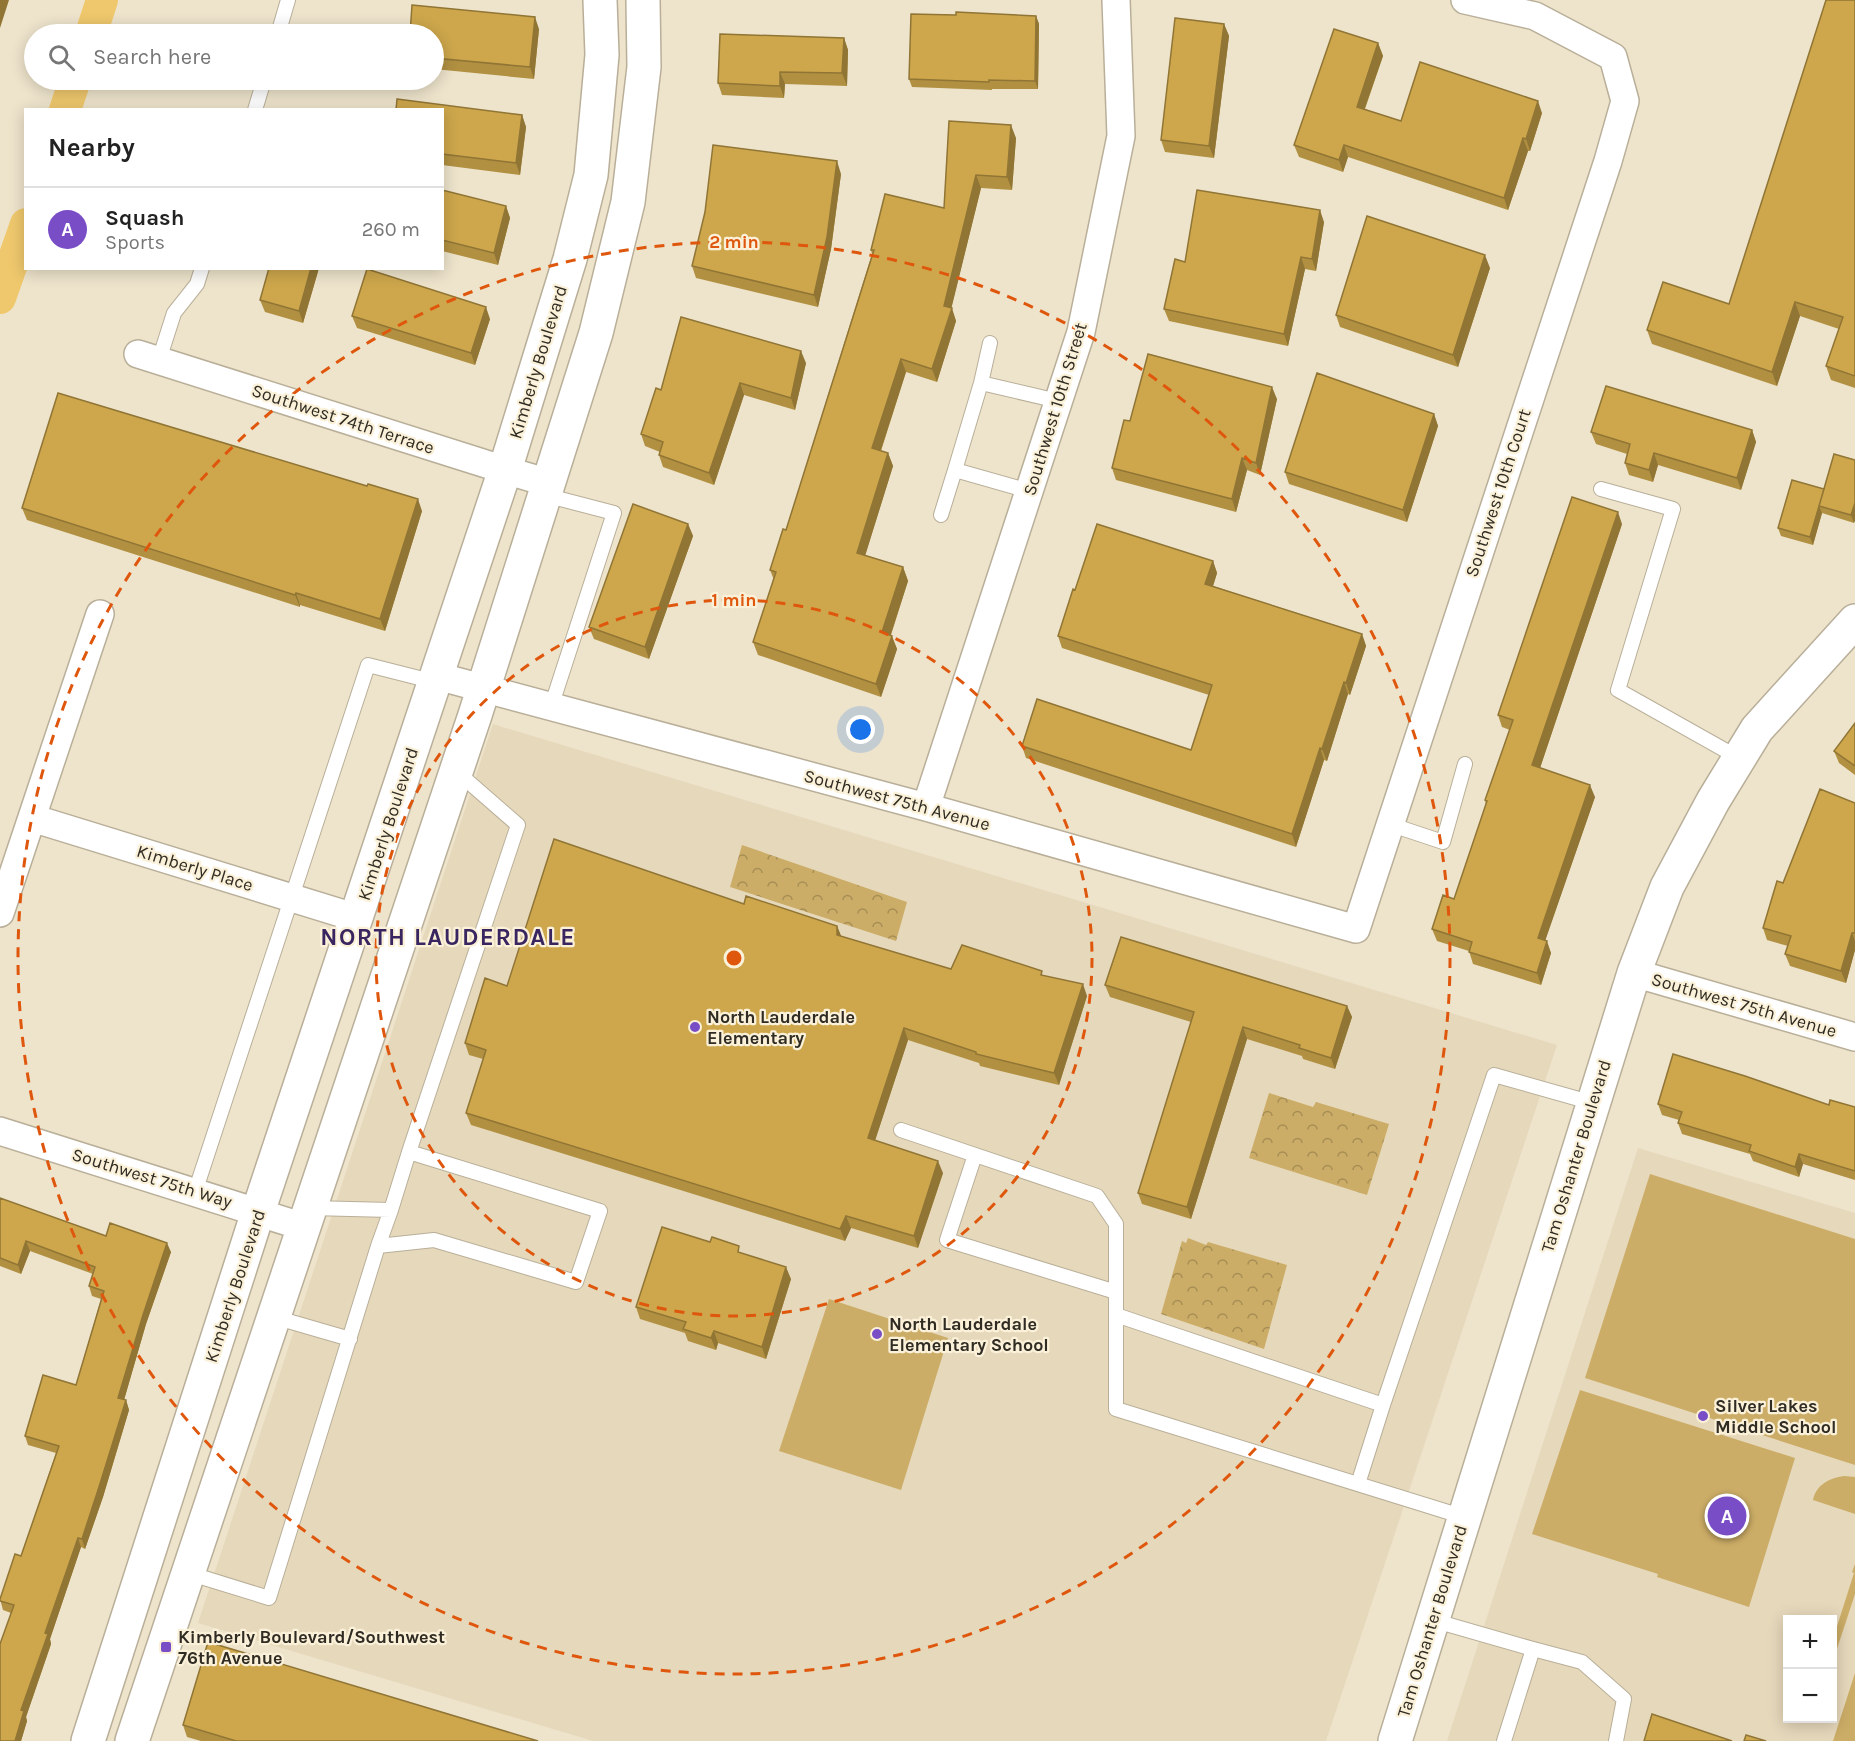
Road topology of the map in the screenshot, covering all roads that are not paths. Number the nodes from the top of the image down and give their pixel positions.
1 (288, 0) edge
2 (600, 0) edge
3 (642, 0) edge
4 (1116, 0) edge
5 (1466, 0) edge
6 (1538, 8) edge
7 (281, 24) edge
8 (261, 90) edge
9 (256, 108) edge
10 (201, 270) edge
11 (990, 343) dead end
12 (149, 357) joint
13 (981, 383) junction
14 (1058, 401) junction
15 (505, 470) junction
16 (955, 470) junction
17 (547, 489) junction
18 (1601, 489) dead end
19 (1029, 491) junction
20 (941, 515) dead end
21 (100, 614) dead end
22 (1855, 621) edge
23 (436, 679) junction
24 (484, 689) junction
25 (551, 707) junction
26 (1739, 758) junction
27 (1465, 764) dead end
28 (456, 771) junction
29 (927, 807) junction
30 (32, 818) junction
31 (1389, 824) junction
32 (291, 897) junction
33 (0, 913) edge
34 (357, 918) junction
35 (1356, 928) joint
36 (1634, 973) junction
37 (1855, 1036) edge
38 (1593, 1103) junction
39 (901, 1130) dead end
40 (0, 1131) edge
41 (409, 1152) junction
42 (975, 1155) junction
43 (195, 1192) junction
44 (391, 1210) junction
45 (258, 1212) junction
46 (307, 1217) junction
47 (378, 1246) junction
48 (1116, 1292) junction
49 (1116, 1316) junction
50 (274, 1317) junction
51 (350, 1339) junction
52 (215, 1348) junction
53 (1383, 1405) junction
54 (1358, 1484) junction
55 (1464, 1517) junction
56 (188, 1573) junction
57 (1432, 1620) junction
58 (1533, 1649) junction
59 (88, 1741) edge
60 (132, 1741) edge
61 (1395, 1741) edge
62 (1504, 1741) edge
63 (1616, 1741) edge

1 - 7 lane
2 - 15 street, Kimberly Boulevard
3 - 17 street
4 - 14 street, Southwest 10th Street
5 - 6 street
6 - 31 street, Southwest 10th Court
8 - 9 lane
10 - 12 lane
11 - 13 lane
12 - 15 street, Southwest 74th Terrace
13 - 14 lane
13 - 16 lane
14 - 19 street, Southwest 10th Street
15 - 17 street, Southwest 74th Terrace
15 - 23 street, Kimberly Boulevard
16 - 19 lane
16 - 20 lane
17 - 24 street
17 - 25 lane
18 - 26 lane
19 - 29 street, Southwest 10th Street
21 - 30 street
22 - 26 street, Tam Oshanter Boulevard
23 - 24 street, Southwest 75th Avenue
23 - 32 lane
23 - 34 street, Kimberly Boulevard
24 - 25 street, Southwest 75th Avenue
24 - 28 street
25 - 29 street, Southwest 75th Avenue
26 - 36 street, Tam Oshanter Boulevard
27 - 31 lane
28 - 41 lane
28 - 46 street
29 - 35 street, Southwest 75th Avenue
30 - 32 street, Kimberly Place
30 - 33 street
31 - 35 street, Southwest 10th Court
32 - 34 street, Kimberly Place
32 - 43 lane
34 - 45 street, Kimberly Boulevard
36 - 37 street, Southwest 75th Avenue
36 - 38 street, Tam Oshanter Boulevard
38 - 53 lane
38 - 55 street, Tam Oshanter Boulevard
39 - 42 lane
40 - 43 street, Southwest 75th Way
41 - 44 lane
41 - 47 lane
42 - 48 lane
42 - 48 lane
43 - 45 street, Southwest 75th Way
44 - 46 lane
44 - 47 lane
45 - 46 street, Southwest 75th Way
45 - 52 street, Kimberly Boulevard
46 - 50 street
47 - 51 lane
48 - 49 lane
49 - 53 lane
49 - 54 lane
50 - 51 lane
50 - 56 street
51 - 56 lane
52 - 56 street
52 - 59 street, Kimberly Boulevard
53 - 54 lane
54 - 55 lane
55 - 57 street, Tam Oshanter Boulevard
56 - 60 street
57 - 58 lane
57 - 61 street, Tam Oshanter Boulevard
58 - 62 lane
58 - 63 lane

